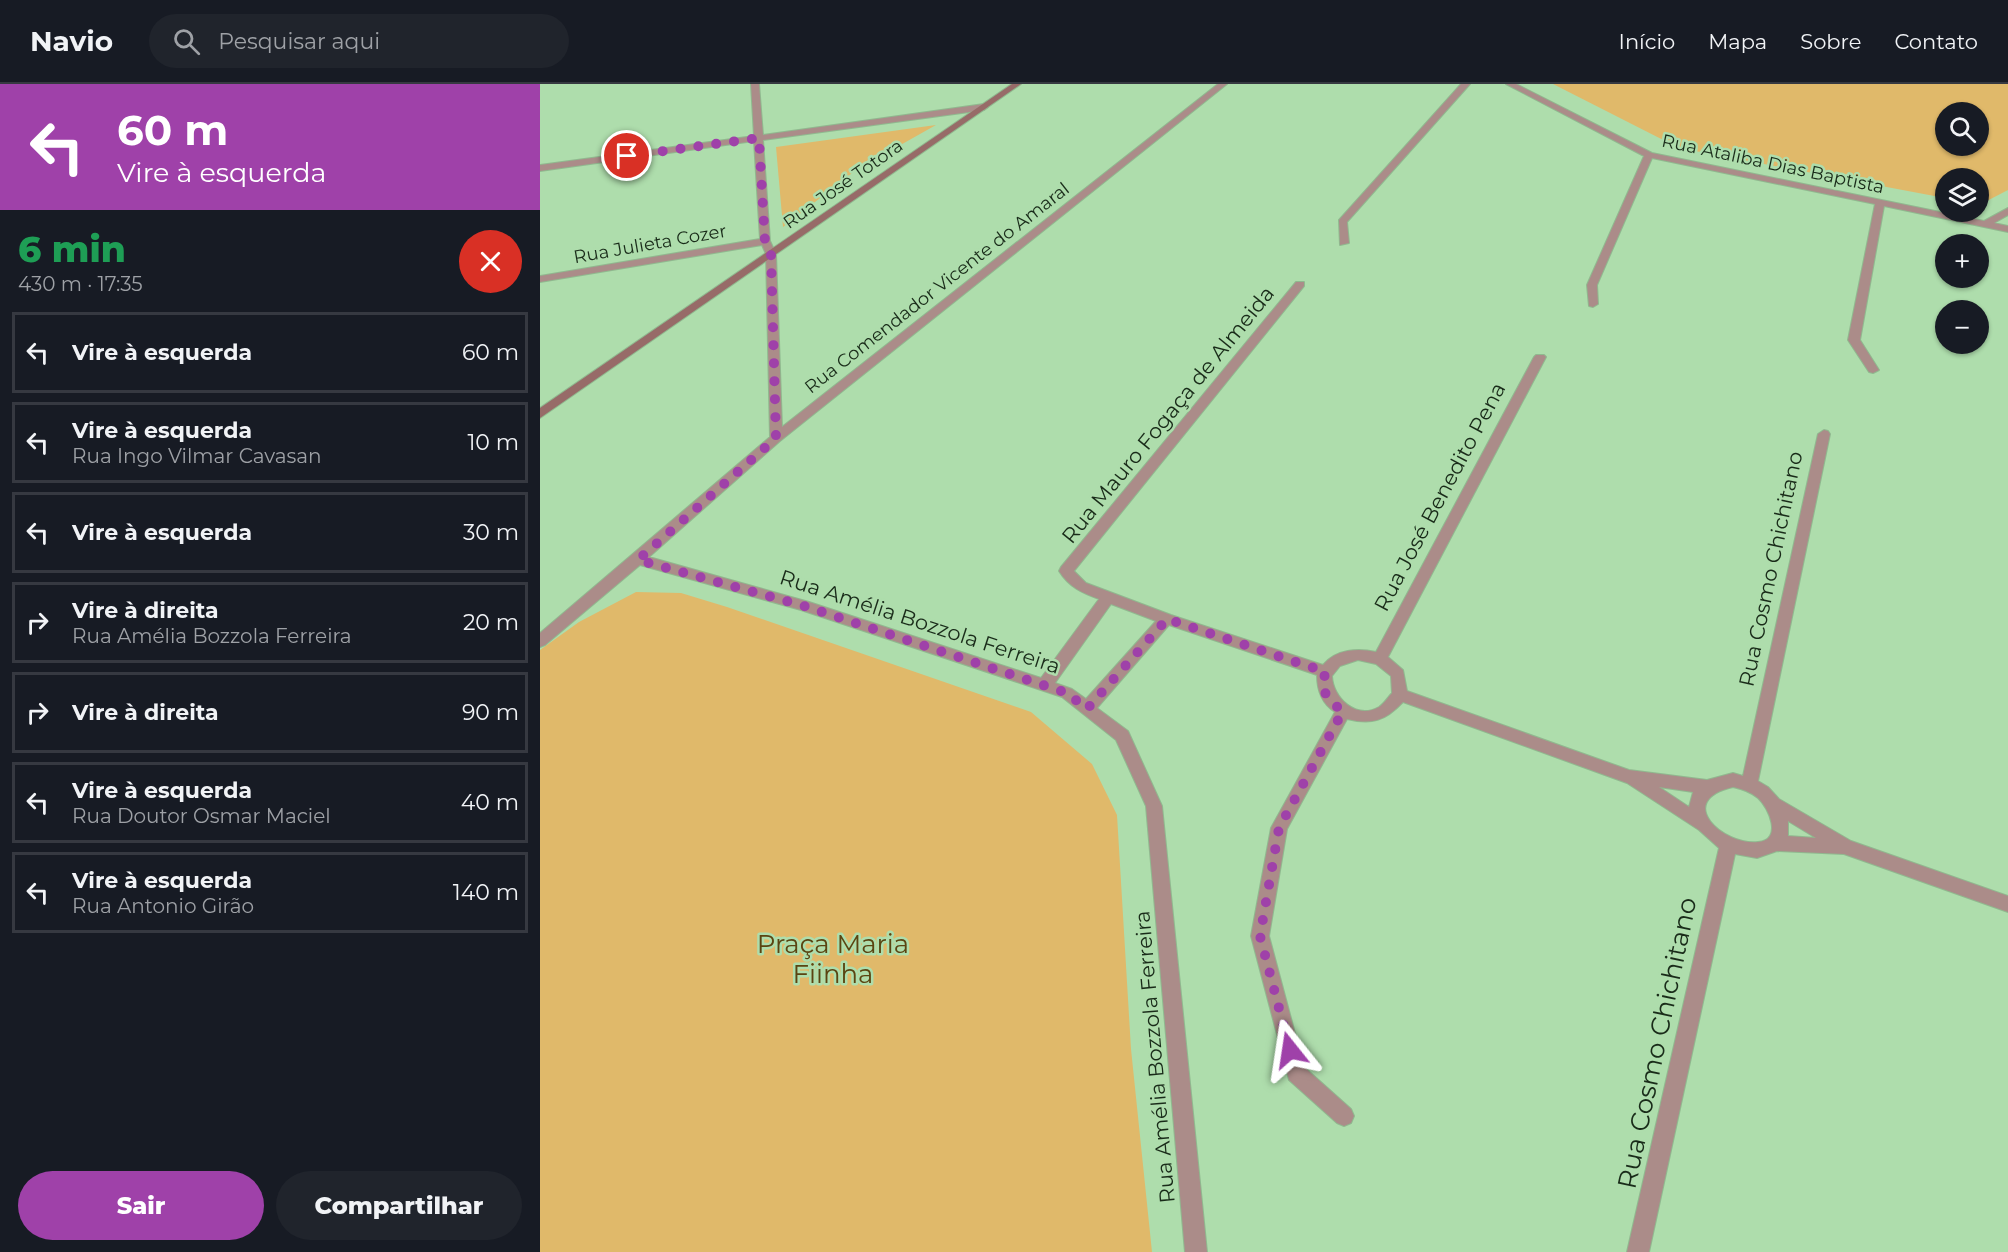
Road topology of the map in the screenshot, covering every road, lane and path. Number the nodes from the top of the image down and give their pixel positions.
1 (755, 84) edge
2 (1017, 84) edge
3 (1223, 84) edge
4 (1466, 84) edge
5 (1510, 84) edge
6 (984, 107) junction
7 (759, 138) junction
8 (1649, 155) junction
9 (540, 168) edge
10 (1880, 204) junction
11 (2008, 211) edge
12 (1984, 225) junction
13 (2008, 229) edge
14 (765, 242) junction
15 (1344, 243) dead end
16 (771, 254) junction
17 (540, 279) edge
18 (1300, 284) dead end
19 (1593, 304) dead end
20 (1540, 357) dead end
21 (1873, 370) dead end
22 (540, 414) edge
23 (1824, 434) dead end
24 (776, 438) junction
25 (638, 560) junction
26 (1109, 596) junction
27 (1167, 619) junction
28 (540, 641) edge
29 (1380, 659) junction
30 (1326, 672) junction
31 (1044, 686) junction
32 (1400, 695) junction
33 (1087, 709) junction
34 (1343, 711) junction
35 (1629, 777) junction
36 (1749, 784) junction
37 (1705, 786) junction
38 (1776, 805) junction
39 (1702, 824) junction
40 (1774, 843) junction
41 (1728, 846) junction
42 (1845, 847) junction
43 (2008, 904) edge
44 (1344, 1116) dead end
45 (1196, 1252) edge
46 (1638, 1252) edge

1 - 7 street
2 - 6 main road, Rua José Totora
3 - 24 street, Rua Comendador Vicente do Amaral
4 - 15 street
5 - 8 street, Rua Ataliba Dias Baptista
6 - 7 street
6 - 16 main road, Rua José Totora
7 - 9 street
7 - 14 street
8 - 10 street, Rua Ataliba Dias Baptista
8 - 19 street
10 - 12 street, Rua Ataliba Dias Baptista
10 - 21 street
11 - 12 street
12 - 13 street, Rua Ataliba Dias Baptista
14 - 16 street
14 - 17 street, Rua Julieta Cozer
16 - 22 main road, Rua José Totora
16 - 24 street
18 - 26 street, Rua Mauro Fogaça de Almeida
20 - 29 street, Rua José Benedito Pena
23 - 36 street, Rua Cosmo Chichitano
24 - 25 street, Rua Comendador Vicente do Amaral
25 - 28 street, Rua Comendador Vicente do Amaral
25 - 31 street, Rua Amélia Bozzola Ferreira
26 - 27 street
26 - 31 street
27 - 30 street
27 - 33 street
29 - 30 street
29 - 32 street
30 - 34 street
31 - 33 street, Rua Amélia Bozzola Ferreira
32 - 34 street
32 - 35 street
33 - 45 street, Rua Amélia Bozzola Ferreira
34 - 44 street
35 - 37 street
35 - 39 street
36 - 37 street
36 - 38 street
37 - 39 street
38 - 40 street
38 - 42 street
39 - 41 street
40 - 41 street
40 - 42 street
41 - 46 street, Rua Cosmo Chichitano
42 - 43 street

